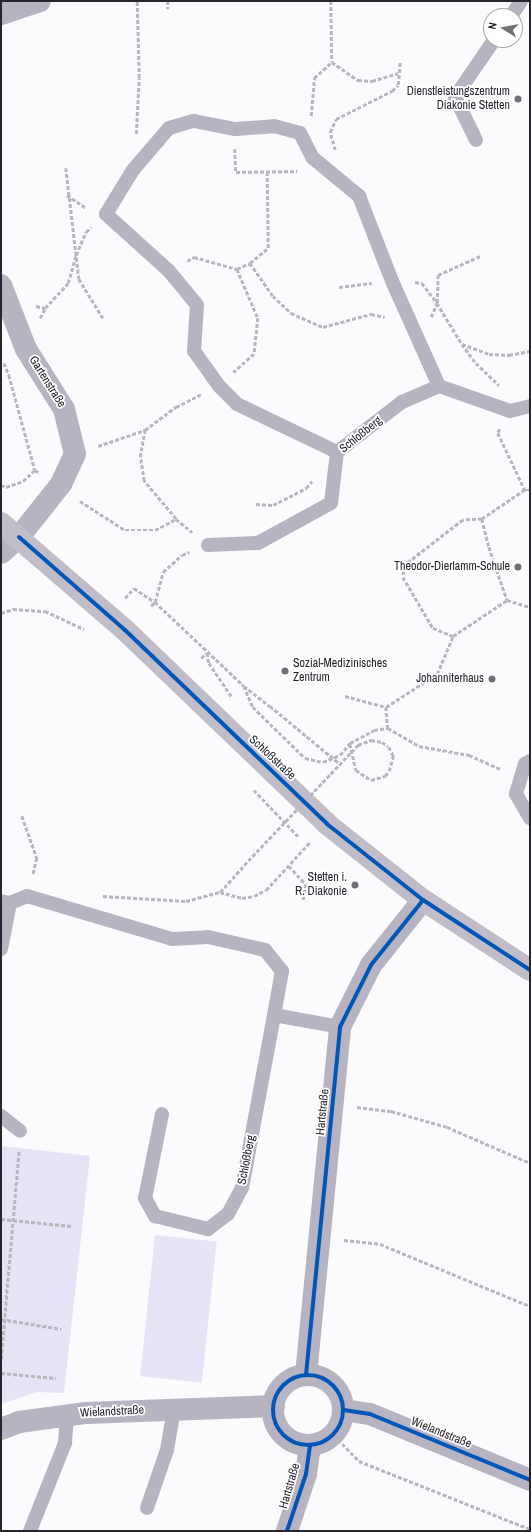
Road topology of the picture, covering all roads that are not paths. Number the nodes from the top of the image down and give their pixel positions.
1 (40, 1) edge
2 (1, 14) edge
3 (489, 48) edge
4 (476, 140) dead end
5 (1, 285) edge
6 (439, 386) junction
7 (530, 406) edge
8 (337, 452) junction
9 (1, 523) edge
10 (19, 537) junction
11 (208, 545) road end
12 (1, 553) edge
13 (530, 761) edge
14 (530, 818) edge
15 (423, 900) junction
16 (5, 902) edge
17 (1, 949) edge
18 (530, 970) edge
19 (274, 1015) junction
20 (340, 1027) junction
21 (162, 1114) dead end
22 (1, 1116) edge
23 (20, 1131) road end
24 (306, 1375) junction
25 (274, 1406) junction
26 (174, 1409) junction
27 (344, 1410) junction
28 (67, 1416) junction
29 (1, 1430) edge
30 (310, 1445) junction
31 (530, 1480) edge
32 (147, 1508) dead end
33 (30, 1531) edge
34 (287, 1531) edge

1 - 2 street
3 - 4 lane
5 - 10 street, Gartenstraße
6 - 7 lane
6 - 8 lane, Schloßberg
6 - 8 lane
8 - 11 lane, Schloßberg
9 - 10 main road, Schloßstraße
10 - 12 street, Gartenstraße
10 - 15 main road, Schloßstraße
13 - 14 lane
15 - 18 main road, Schloßstraße
15 - 20 street, Hartstraße
16 - 17 lane
16 - 19 lane, Schloßberg
19 - 20 lane
19 - 21 lane, Schloßberg
20 - 24 street, Hartstraße
22 - 23 lane
24 - 25 street
24 - 27 street
25 - 26 street, Wielandstraße
25 - 30 street
26 - 28 street, Wielandstraße
26 - 32 lane
27 - 30 street
27 - 31 street, Wielandstraße
28 - 29 street, Wielandstraße
28 - 33 lane
30 - 34 street, Hartstraße

